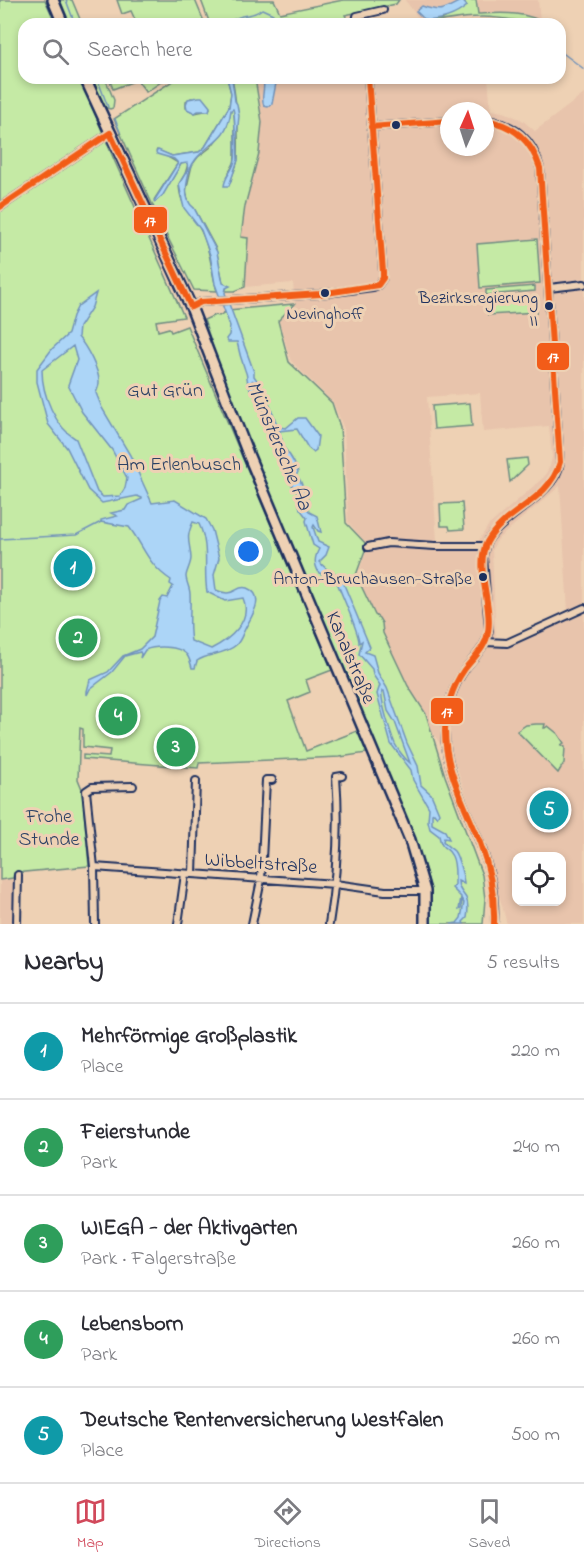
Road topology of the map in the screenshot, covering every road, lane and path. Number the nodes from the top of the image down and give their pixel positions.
1 (52, 0) edge
2 (383, 10) dead end
3 (60, 18) edge
4 (357, 18) edge
5 (88, 84) edge
6 (368, 84) edge
7 (494, 121) edge
8 (440, 122) edge
9 (371, 127) junction
10 (110, 133) junction
11 (0, 207) edge
12 (584, 285) edge
13 (549, 288) junction
14 (190, 307) junction
15 (485, 546) junction
16 (368, 547) dead end
17 (584, 608) edge
18 (484, 645) junction
19 (336, 777) dead end
20 (266, 780) dead end
21 (196, 781) dead end
22 (133, 786) dead end
23 (94, 867) junction
24 (185, 874) junction
25 (193, 874) junction
26 (18, 875) dead end
27 (261, 880) junction
28 (335, 884) junction
29 (425, 891) junction
30 (17, 924) edge
31 (95, 924) edge
32 (178, 924) edge
33 (252, 924) edge
34 (329, 924) edge
35 (425, 924) edge
36 (494, 924) edge

1 - 3 main road
2 - 4 street
5 - 10 main road, Kanalstraße
6 - 9 street
7 - 13 street
8 - 9 street
9 - 14 street
10 - 11 street
10 - 14 main road, Kanalstraße
12 - 13 street
13 - 15 street
14 - 29 main road, Kanalstraße
15 - 16 street
15 - 18 street
17 - 18 street
18 - 36 street
19 - 28 street
20 - 27 street
21 - 25 street
22 - 23 street
23 - 24 street, Wibbeltstraße
23 - 31 street
24 - 25 street, Wibbeltstraße
24 - 32 street
25 - 27 street, Wibbeltstraße
26 - 30 street
27 - 28 street, Wibbeltstraße
27 - 33 street
28 - 29 street, Wibbeltstraße
28 - 34 street
29 - 35 main road, Kanalstraße

